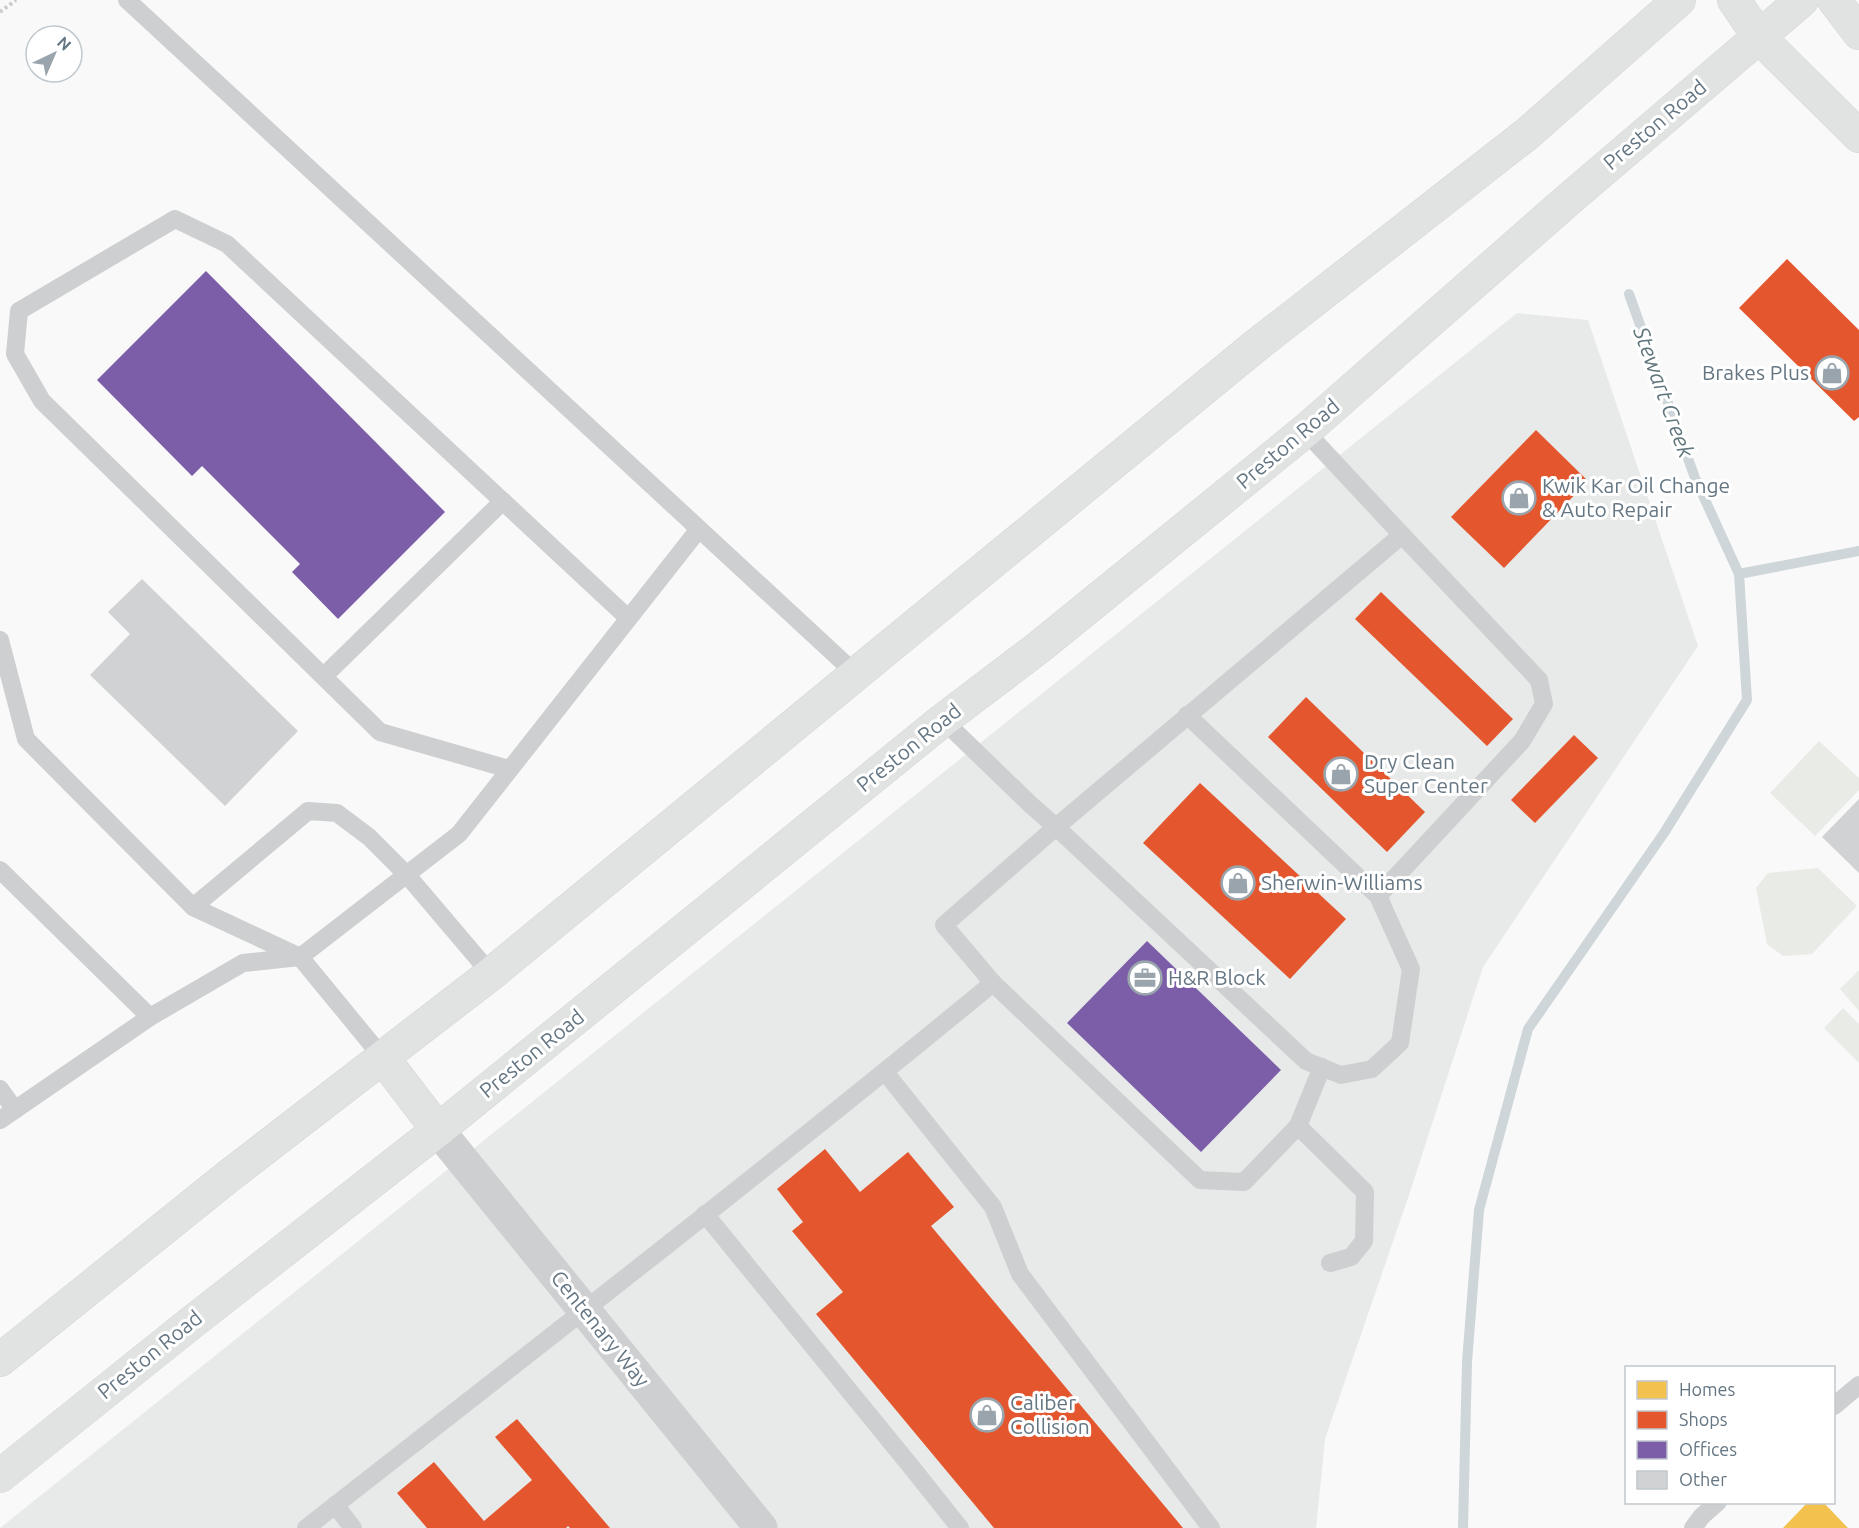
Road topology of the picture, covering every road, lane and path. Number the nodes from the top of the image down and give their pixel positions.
1 (16, 0) edge
2 (127, 0) edge
3 (1679, 0) edge
4 (1734, 0) edge
5 (1802, 0) edge
6 (1834, 0) edge
7 (0, 12) edge
8 (1859, 33) edge
9 (1759, 37) junction
10 (1859, 136) edge
11 (1305, 431) junction
12 (503, 501) junction
13 (699, 528) junction
14 (1402, 535) junction
15 (628, 618) junction
16 (0, 640) edge
17 (856, 674) junction
18 (324, 676) junction
19 (1187, 715) junction
20 (943, 720) junction
21 (509, 769) junction
22 (1056, 827) junction
23 (0, 870) edge
24 (407, 875) junction
25 (1378, 896) junction
26 (194, 907) junction
27 (300, 957) junction
28 (491, 974) junction
29 (993, 983) junction
30 (150, 1017) junction
31 (383, 1058) junction
32 (1322, 1067) junction
33 (885, 1072) junction
34 (0, 1089) edge
35 (7, 1115) edge
36 (1298, 1126) junction
37 (438, 1130) junction
38 (705, 1214) junction
39 (1330, 1263) dead end
40 (585, 1311) junction
41 (0, 1360) edge
42 (1859, 1385) edge
43 (1835, 1404) edge
44 (0, 1476) edge
45 (1717, 1504) edge
46 (335, 1505) junction
47 (306, 1528) edge
48 (353, 1528) edge
49 (761, 1528) edge
50 (960, 1528) edge
51 (1211, 1528) edge
52 (1693, 1528) edge

1 - 7 path
2 - 13 lane
3 - 17 main road
4 - 9 main road
5 - 9 main road, Preston Road
6 - 8 main road
9 - 10 main road
9 - 11 main road, Preston Road
11 - 14 lane
11 - 20 main road, Preston Road
12 - 15 lane
12 - 18 lane
12 - 18 lane
13 - 15 lane
13 - 17 lane
14 - 19 lane
14 - 25 lane
15 - 21 lane
16 - 26 lane
17 - 28 main road
18 - 21 lane
19 - 22 lane
19 - 25 lane
20 - 22 lane
20 - 37 main road, Preston Road
21 - 24 lane
22 - 29 lane
22 - 32 lane
23 - 30 lane
24 - 26 lane
24 - 27 lane
24 - 28 lane
25 - 32 lane
26 - 27 lane
27 - 30 lane
27 - 31 lane
28 - 31 main road
29 - 33 lane
29 - 36 lane
30 - 35 lane
31 - 37 main road
31 - 41 main road
32 - 36 lane
33 - 38 lane
33 - 51 lane
34 - 35 lane
36 - 39 lane
37 - 40 street, Centenary Way
37 - 44 main road, Preston Road
38 - 40 lane
38 - 50 lane
40 - 46 lane
40 - 49 street, Centenary Way
42 - 43 lane
45 - 52 lane
46 - 47 lane
46 - 48 lane

